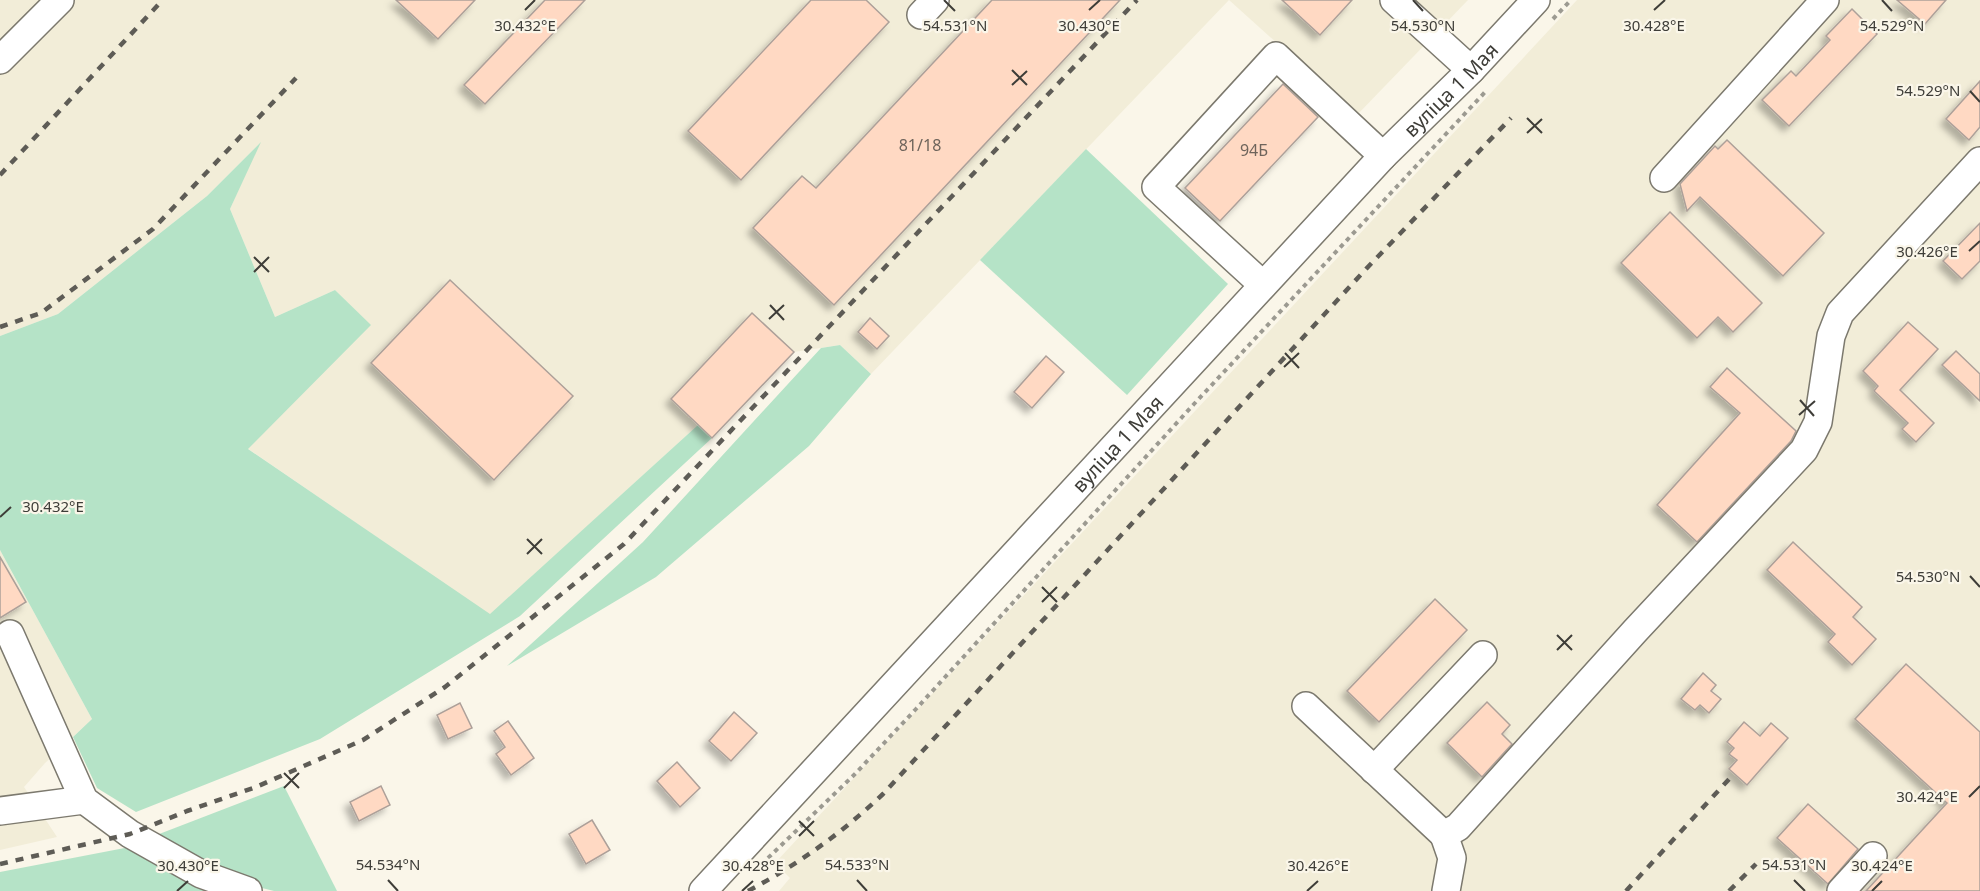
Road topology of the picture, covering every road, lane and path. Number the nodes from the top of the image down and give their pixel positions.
1 (60, 0) edge
2 (1394, 0) edge
3 (1536, 0) edge
4 (1570, 0) edge
5 (1825, 0) edge
6 (1548, 24) dead end
7 (0, 60) edge
8 (1482, 77) junction
9 (1383, 156) junction
10 (1980, 161) edge
11 (1664, 178) dead end
12 (1263, 285) junction
13 (10, 634) dead end
14 (1483, 655) dead end
15 (1306, 706) dead end
16 (1374, 770) junction
17 (84, 800) junction
18 (0, 811) edge
19 (1444, 835) junction
20 (1874, 856) dead end
21 (761, 865) dead end
22 (248, 891) edge
23 (703, 891) edge
24 (1446, 891) edge
25 (1840, 891) edge

1 - 7 street
2 - 8 street
3 - 8 street, вуліца 1 Мая
4 - 6 path
5 - 11 street
8 - 9 street, вуліца 1 Мая
8 - 21 path
9 - 12 street, вуліца 1 Мая
9 - 12 street
10 - 19 street
12 - 23 street, вуліца 1 Мая
13 - 17 street
14 - 16 street
15 - 16 street
16 - 19 street
17 - 18 street
17 - 22 street
19 - 24 street
20 - 25 street

